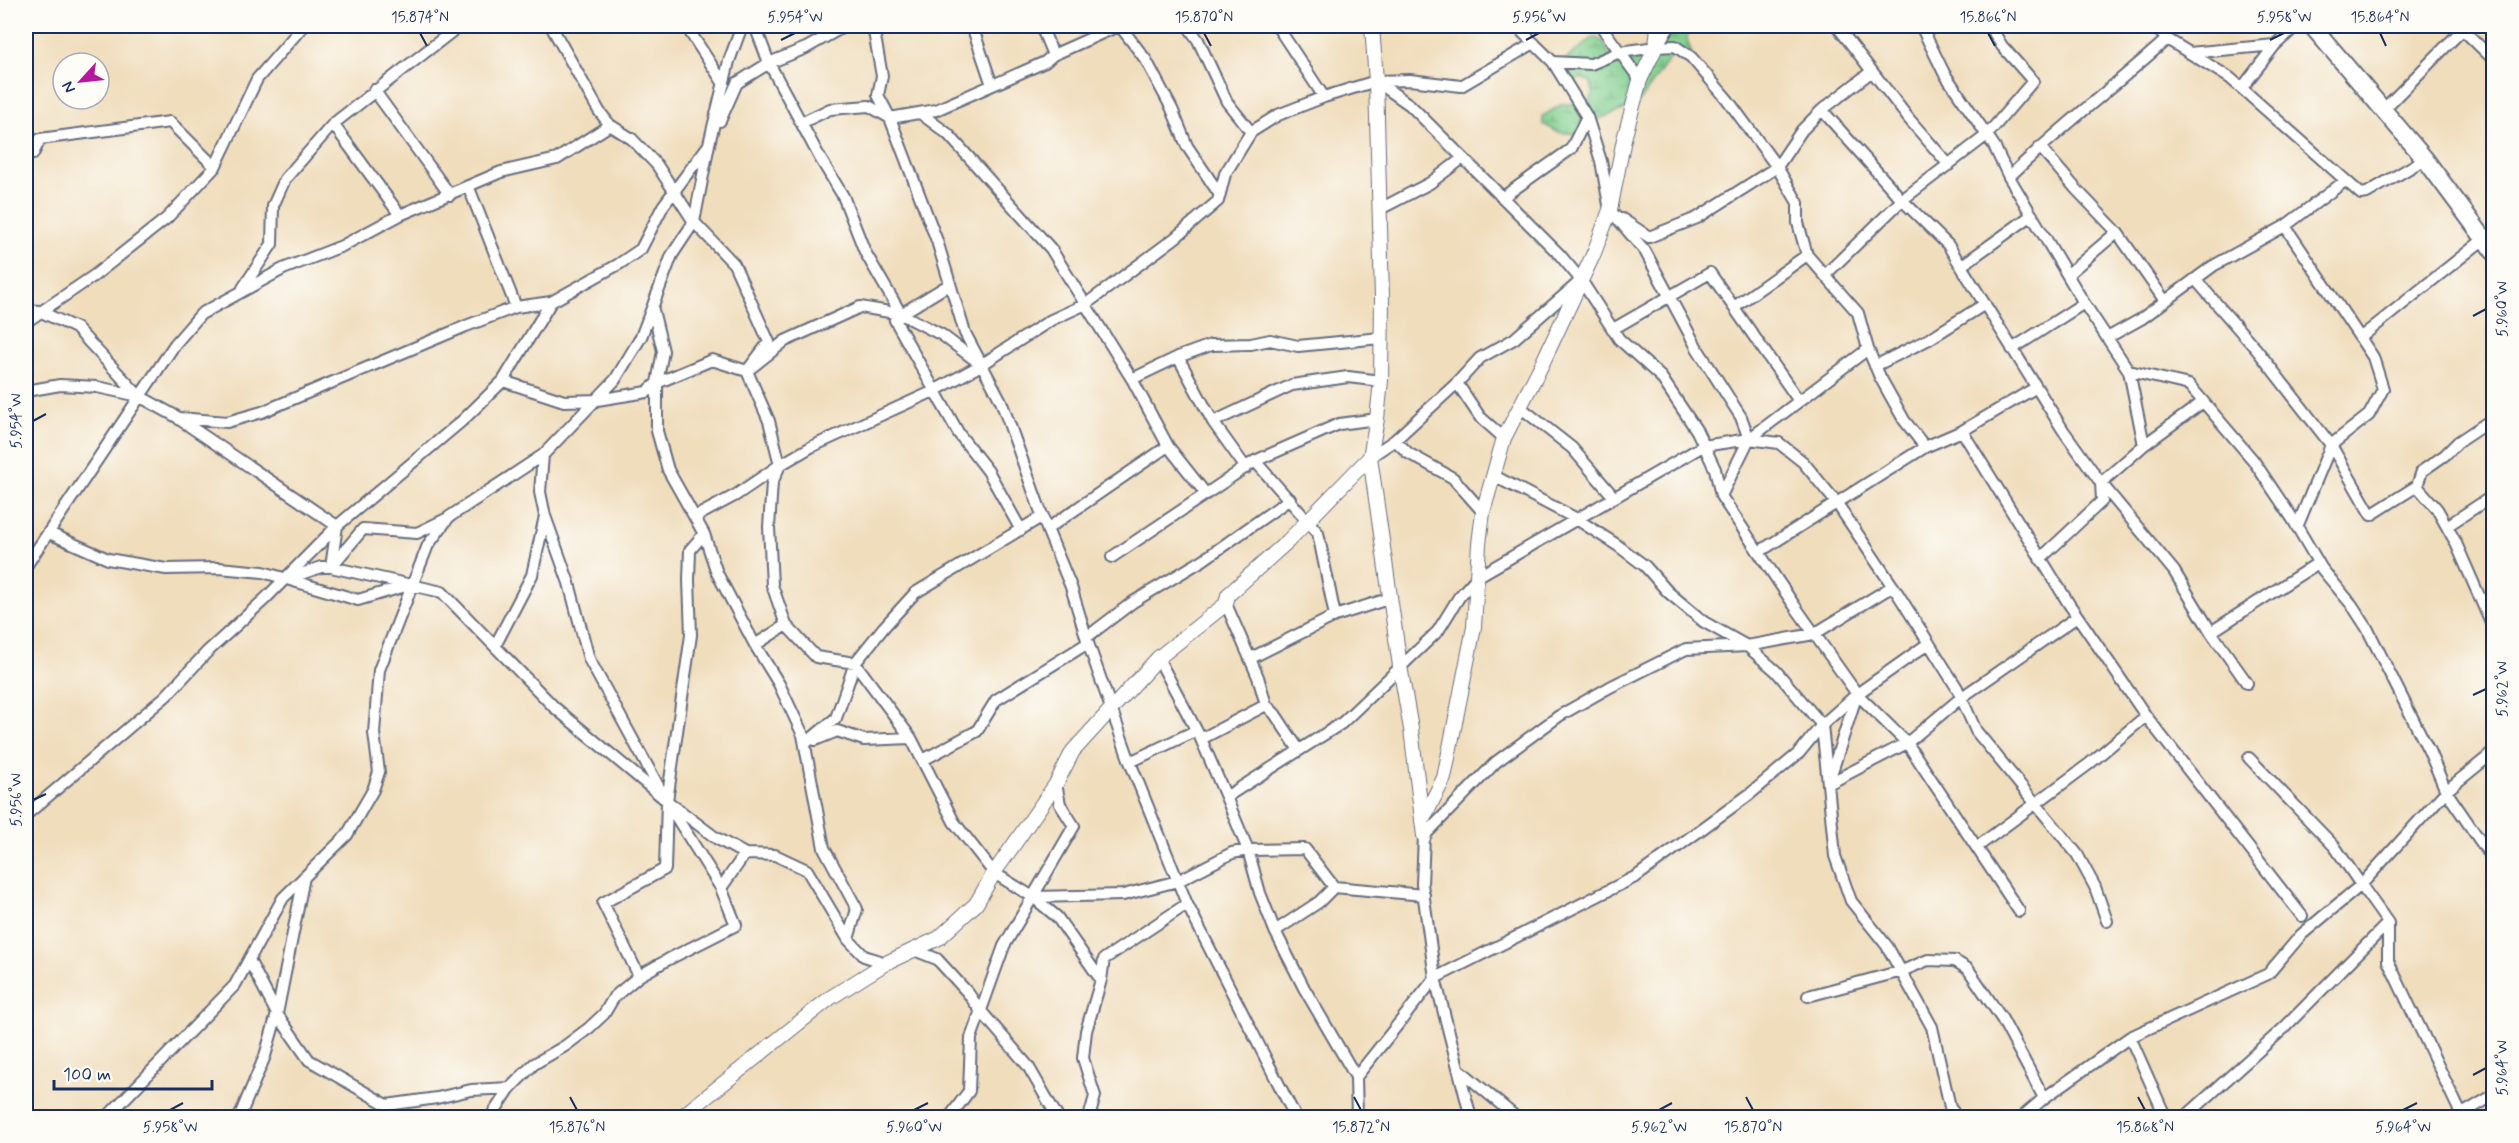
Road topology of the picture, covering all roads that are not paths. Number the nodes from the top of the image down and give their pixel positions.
1 (303, 26) edge
2 (459, 26) edge
3 (551, 26) edge
4 (686, 26) edge
5 (742, 26) edge
6 (755, 26) edge
7 (846, 26) edge
8 (873, 26) edge
9 (972, 26) edge
10 (1041, 26) edge
11 (1119, 26) edge
12 (1188, 26) edge
13 (1277, 26) edge
14 (1372, 26) edge
15 (1516, 26) edge
16 (1601, 26) edge
17 (1658, 26) edge
18 (1670, 26) edge
19 (1837, 26) edge
20 (1921, 26) edge
21 (1990, 26) edge
22 (2154, 26) edge
23 (2296, 26) edge
24 (2316, 27) edge
25 (2463, 27) edge
26 (2167, 39) junction
27 (1534, 44) junction
28 (2275, 45) junction
29 (1656, 47) junction
30 (1620, 52) junction
31 (2189, 53) junction
32 (1053, 55) junction
33 (2493, 60) edge
34 (1553, 62) junction
35 (769, 63) junction
36 (1872, 71) junction
37 (1640, 80) junction
38 (1376, 81) junction
39 (724, 84) junction
40 (992, 85) junction
41 (2242, 88) junction
42 (374, 90) junction
43 (1324, 97) junction
44 (1822, 110) junction
45 (2383, 110) junction
46 (920, 113) junction
47 (1587, 117) junction
48 (890, 118) junction
49 (801, 123) junction
50 (333, 124) junction
51 (610, 125) junction
52 (1251, 132) junction
53 (1987, 135) junction
54 (709, 144) junction
55 (2040, 147) junction
56 (28, 156) edge
57 (1463, 158) junction
58 (2425, 159) junction
59 (1949, 165) junction
60 (1777, 166) junction
61 (215, 167) junction
62 (2009, 177) junction
63 (2345, 181) junction
64 (469, 188) junction
65 (673, 190) junction
66 (450, 195) junction
67 (1220, 195) junction
68 (1503, 197) junction
69 (1902, 200) junction
70 (1380, 209) junction
71 (1610, 210) junction
72 (400, 215) junction
73 (2032, 215) junction
74 (694, 222) junction
75 (2285, 226) junction
76 (2117, 232) junction
77 (2491, 241) edge
78 (1807, 255) junction
79 (1961, 266) junction
80 (2068, 274) junction
81 (1825, 275) junction
82 (2195, 279) junction
83 (1581, 280) junction
84 (950, 284) junction
85 (243, 290) junction
86 (1671, 295) junction
87 (2165, 301) junction
88 (551, 302) junction
89 (2084, 303) junction
90 (1086, 304) junction
91 (1985, 304) junction
92 (516, 307) junction
93 (1734, 307) junction
94 (26, 310) edge
95 (653, 310) junction
96 (39, 311) junction
97 (901, 314) junction
98 (26, 322) edge
99 (1613, 329) junction
100 (1382, 338) junction
101 (2107, 338) junction
102 (2360, 338) junction
103 (1868, 349) junction
104 (2012, 349) junction
105 (1178, 357) junction
106 (981, 365) junction
107 (1875, 366) junction
108 (747, 371) junction
109 (2129, 371) junction
110 (1132, 379) junction
111 (503, 381) junction
112 (1381, 381) junction
113 (1457, 382) junction
114 (657, 383) junction
115 (2035, 388) junction
116 (26, 391) edge
117 (934, 391) junction
118 (139, 396) junction
119 (597, 400) junction
120 (1799, 401) junction
121 (2203, 402) junction
122 (1520, 407) junction
123 (179, 418) junction
124 (2493, 418) edge
125 (1377, 419) junction
126 (1214, 422) junction
127 (1962, 431) junction
128 (1504, 438) junction
129 (1749, 439) junction
130 (1395, 440) junction
131 (2144, 445) junction
132 (2331, 445) junction
133 (1168, 446) junction
134 (1703, 446) junction
135 (1924, 447) junction
136 (543, 455) junction
137 (1370, 457) junction
138 (780, 465) junction
139 (1251, 465) junction
140 (1494, 476) junction
141 (2102, 483) junction
142 (2417, 486) junction
143 (1206, 494) junction
144 (2493, 495) edge
145 (1613, 496) junction
146 (1722, 496) junction
147 (1290, 499) junction
148 (1836, 502) junction
149 (1484, 512) junction
150 (545, 516) junction
151 (1043, 516) junction
152 (449, 517) junction
153 (695, 517) junction
154 (1575, 518) junction
155 (1308, 519) junction
156 (338, 526) junction
157 (2297, 526) junction
158 (2446, 526) junction
159 (1047, 529) junction
160 (1021, 530) junction
161 (49, 533) junction
162 (704, 534) junction
163 (1759, 552) junction
164 (1112, 557) dead end
165 (2040, 559) junction
166 (2318, 563) junction
167 (26, 566) edge
168 (331, 567) junction
169 (1477, 576) junction
170 (284, 580) junction
171 (411, 584) junction
172 (1893, 586) junction
173 (1391, 598) junction
174 (1226, 604) junction
175 (1335, 616) junction
176 (2077, 617) junction
177 (786, 625) junction
178 (2493, 630) edge
179 (2211, 632) junction
180 (1815, 634) junction
181 (1087, 640) junction
182 (1929, 643) junction
183 (755, 645) junction
184 (495, 646) junction
185 (1747, 646) junction
186 (1158, 658) junction
187 (1251, 658) junction
188 (855, 663) junction
189 (1400, 666) junction
190 (2247, 683) dead end
191 (1857, 694) junction
192 (1962, 697) junction
193 (1266, 705) junction
194 (1111, 710) junction
195 (2146, 716) junction
196 (1822, 725) junction
197 (1198, 735) junction
198 (911, 738) junction
199 (806, 743) junction
200 (1907, 744) junction
201 (1299, 750) junction
202 (2493, 752) edge
203 (2249, 758) dead end
204 (923, 760) junction
205 (1130, 762) junction
206 (1056, 784) junction
207 (1828, 784) junction
208 (2446, 791) junction
209 (1226, 797) junction
210 (667, 801) junction
211 (2035, 802) junction
212 (26, 816) edge
213 (1422, 821) junction
214 (1424, 836) junction
215 (1977, 846) junction
216 (1248, 850) junction
217 (746, 854) junction
218 (2493, 861) edge
219 (994, 873) junction
220 (304, 877) junction
221 (1178, 881) junction
222 (2361, 885) junction
223 (1334, 887) junction
224 (721, 888) junction
225 (1424, 895) junction
226 (1033, 897) junction
227 (1187, 904) junction
228 (2019, 911) dead end
229 (2302, 916) dead end
230 (2107, 921) dead end
231 (2388, 923) junction
232 (1275, 931) junction
233 (848, 939) junction
234 (914, 950) junction
235 (249, 960) junction
236 (886, 963) junction
237 (1902, 971) junction
238 (639, 976) junction
239 (1435, 978) junction
240 (1101, 980) junction
241 (1808, 996) dead end
242 (980, 1010) junction
243 (277, 1014) junction
244 (2130, 1037) junction
245 (1460, 1070) junction
246 (1356, 1077) junction
247 (510, 1088) junction
248 (2493, 1095) edge
249 (2044, 1098) junction
250 (2462, 1116) edge
251 (106, 1118) edge
252 (239, 1118) edge
253 (490, 1118) edge
254 (680, 1118) edge
255 (949, 1118) edge
256 (1058, 1118) edge
257 (1089, 1118) edge
258 (1296, 1118) edge
259 (1357, 1118) edge
260 (1471, 1118) edge
261 (1517, 1118) edge
262 (1957, 1118) edge
263 (2021, 1118) edge
264 (2166, 1118) edge
265 (2184, 1118) edge

1 - 61 street
2 - 42 street
3 - 51 street
4 - 39 street
5 - 39 street
6 - 35 street
7 - 35 street
8 - 48 street
9 - 40 street
10 - 32 street
11 - 32 street
11 - 67 street
12 - 52 street
13 - 43 street
14 - 38 street
15 - 27 street
16 - 30 street
17 - 29 street
18 - 29 street
19 - 36 street
20 - 53 street
21 - 53 street
22 - 26 street
23 - 28 street
24 - 45 highway
25 - 33 street
25 - 45 street
26 - 31 street
26 - 55 street
27 - 34 street
27 - 38 street
28 - 31 street
28 - 41 street
29 - 30 street
29 - 37 street
29 - 60 street
30 - 34 street
30 - 37 street
31 - 41 street
32 - 40 street
34 - 47 street
35 - 49 street
35 - 54 street
36 - 44 street
36 - 59 street
37 - 71 street
38 - 43 street
38 - 57 street
38 - 70 street
39 - 54 street
40 - 46 street
41 - 63 street
42 - 50 street
42 - 66 street
43 - 52 street
44 - 60 street
44 - 69 street
45 - 58 highway
46 - 48 street
46 - 90 street
47 - 68 street
47 - 71 street
48 - 49 street
48 - 84 street
49 - 97 street
50 - 72 street
50 - 85 street
51 - 64 street
51 - 65 street
52 - 67 street
53 - 59 street
53 - 62 street
54 - 65 street
54 - 74 street
55 - 62 street
55 - 76 street
56 - 61 street
57 - 68 street
57 - 70 street
58 - 63 street
58 - 77 highway
59 - 69 street
60 - 71 street
60 - 78 street
61 - 96 street
62 - 73 street
63 - 75 street
64 - 66 street
64 - 92 street
65 - 74 street
65 - 88 street
66 - 72 street
67 - 90 street
68 - 83 street
69 - 79 street
69 - 81 street
70 - 100 street
71 - 83 street
71 - 86 street
72 - 85 street
73 - 79 street
73 - 80 street
74 - 95 street
74 - 108 street
75 - 82 street
75 - 102 street
76 - 80 street
76 - 87 street
77 - 102 street
78 - 81 street
78 - 93 street
79 - 91 street
80 - 89 street
81 - 103 street
82 - 87 street
82 - 132 street
83 - 99 street
83 - 113 street
83 - 122 street
84 - 97 street
84 - 106 street
85 - 118 street
86 - 93 street
86 - 99 street
86 - 129 street
87 - 101 street
88 - 92 street
88 - 111 street
89 - 101 street
89 - 104 street
90 - 106 street
90 - 110 street
91 - 104 street
91 - 107 street
92 - 123 street
93 - 120 street
94 - 96 street
95 - 114 street
95 - 119 street
96 - 98 street
96 - 118 street
97 - 106 street
97 - 108 street
97 - 117 street
99 - 134 street
100 - 105 street
100 - 112 street
101 - 109 street
102 - 132 street
103 - 107 street
103 - 120 street
104 - 115 street
105 - 110 street
105 - 126 street
106 - 117 street
106 - 151 street
107 - 135 street
108 - 114 street
108 - 138 street
109 - 121 street
109 - 131 street
110 - 133 street
111 - 119 street
111 - 156 street
112 - 125 street
112 - 126 street
113 - 128 street
113 - 130 street
114 - 119 street
114 - 153 street
115 - 127 street
115 - 141 street
116 - 118 street
117 - 138 street
117 - 160 street
118 - 123 street
118 - 161 street
119 - 136 street
120 - 129 street
121 - 131 street
121 - 157 street
122 - 128 street
122 - 145 street
123 - 156 street
124 - 142 street
125 - 137 street
125 - 139 street
126 - 139 street
127 - 135 street
127 - 165 street
128 - 140 street
129 - 134 street
129 - 146 street
129 - 148 street
130 - 137 street
130 - 149 street
131 - 141 street
132 - 142 street
132 - 157 street
133 - 143 street
133 - 159 street
134 - 145 street
134 - 146 street
135 - 148 street
136 - 150 street
136 - 152 street
137 - 155 street
137 - 173 street
138 - 153 street
138 - 177 street
139 - 143 street
139 - 147 street
140 - 149 street
140 - 154 street
141 - 165 street
141 - 179 street
142 - 158 street
143 - 164 street
144 - 158 street
145 - 154 street
146 - 163 street
147 - 155 street
147 - 181 street
148 - 163 street
148 - 172 street
149 - 169 street
150 - 184 street
150 - 210 street
151 - 159 street
151 - 160 street
152 - 168 street
152 - 171 street
153 - 162 street
154 - 169 street
154 - 185 street
155 - 174 street
155 - 175 street
156 - 168 street
156 - 170 street
157 - 166 street
158 - 178 street
159 - 181 street
160 - 188 street
161 - 167 street
161 - 170 street
162 - 183 street
162 - 210 street
163 - 180 street
165 - 176 street
166 - 179 street
166 - 208 street
168 - 170 street
168 - 171 street
169 - 189 street
169 - 213 street
170 - 171 street
170 - 212 street
171 - 184 street
171 - 220 street
172 - 180 street
172 - 182 street
173 - 175 street
173 - 189 street
174 - 186 street
174 - 187 street
175 - 187 street
176 - 192 street
176 - 195 street
177 - 183 street
177 - 188 street
179 - 190 street
180 - 185 street
180 - 191 street
181 - 194 street
181 - 204 street
182 - 191 street
182 - 192 street
183 - 199 street
184 - 210 street
185 - 196 street
185 - 214 street
186 - 194 street
186 - 197 street
187 - 193 street
188 - 198 street
188 - 199 street
189 - 201 street
189 - 213 street
191 - 196 street
191 - 200 street
191 - 207 street
192 - 200 street
192 - 211 street
193 - 197 street
193 - 201 street
194 - 205 street
194 - 206 street
195 - 211 street
195 - 229 street
196 - 207 street
196 - 239 street
197 - 205 street
197 - 209 street
198 - 199 street
198 - 204 street
199 - 233 street
200 - 207 street
200 - 215 street
201 - 209 street
202 - 208 street
203 - 222 street
204 - 219 street
205 - 221 street
206 - 219 street
206 - 226 street
207 - 237 street
208 - 218 street
208 - 222 street
209 - 216 street
210 - 217 street
210 - 224 street
210 - 238 street
211 - 215 street
211 - 230 street
213 - 214 street
214 - 225 street
215 - 228 street
216 - 221 street
216 - 223 street
216 - 232 street
217 - 224 street
217 - 233 street
219 - 226 street
219 - 234 street
220 - 235 street
220 - 243 street
221 - 226 street
221 - 227 street
222 - 231 street
222 - 244 street
223 - 225 street
223 - 232 street
224 - 238 street
225 - 239 street
226 - 240 street
226 - 242 street
227 - 240 street
227 - 258 street
231 - 250 street
231 - 265 street
232 - 246 street
233 - 236 street
234 - 236 street
234 - 242 street
235 - 243 street
235 - 251 street
236 - 254 street
237 - 241 street
237 - 249 street
237 - 262 street
238 - 247 street
239 - 245 street
239 - 246 street
240 - 257 street
242 - 255 street
242 - 256 street
243 - 247 street
243 - 252 street
244 - 249 street
244 - 264 street
245 - 260 street
245 - 261 street
246 - 259 street
247 - 253 street
248 - 250 street
249 - 263 street

